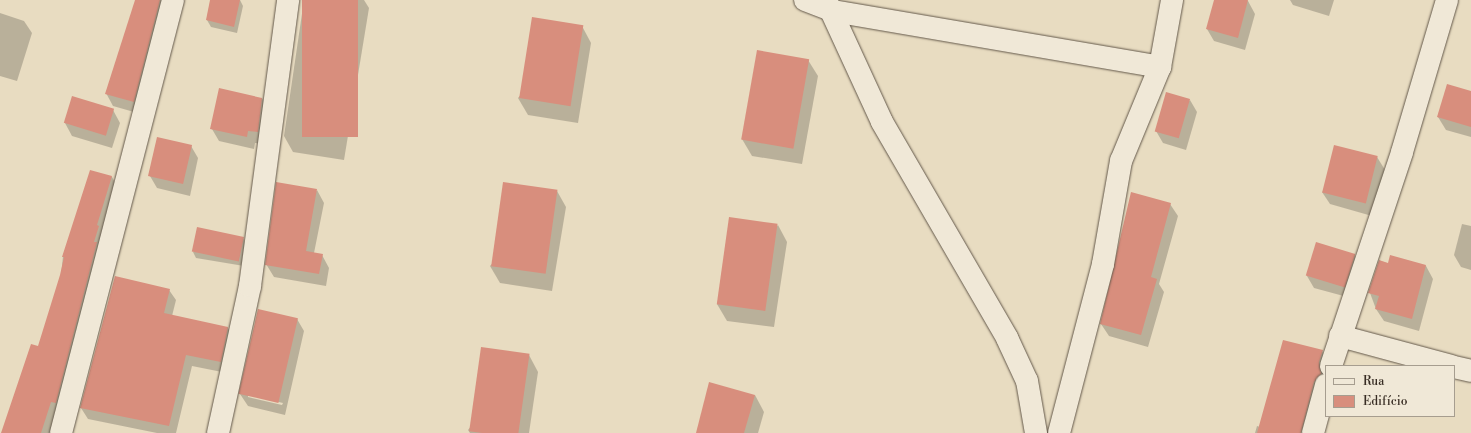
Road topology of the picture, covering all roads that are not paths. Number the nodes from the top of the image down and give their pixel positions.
1 (174, 0) edge
2 (288, 0) edge
3 (805, 0) edge
4 (1172, 0) edge
5 (1447, 0) edge
6 (830, 5) edge
7 (1160, 67) junction
8 (1340, 336) junction
9 (1331, 365) edge
10 (1447, 365) edge
11 (1455, 367) edge
12 (1471, 371) edge
13 (1325, 389) edge
14 (61, 433) edge
15 (218, 433) edge
16 (1036, 433) edge
17 (1059, 433) edge
18 (1313, 433) edge

1 - 14 street
2 - 15 street
3 - 6 street
4 - 7 street
5 - 8 street
6 - 7 street
6 - 16 street
7 - 17 street
8 - 9 street
8 - 10 street
11 - 12 street
13 - 18 street

